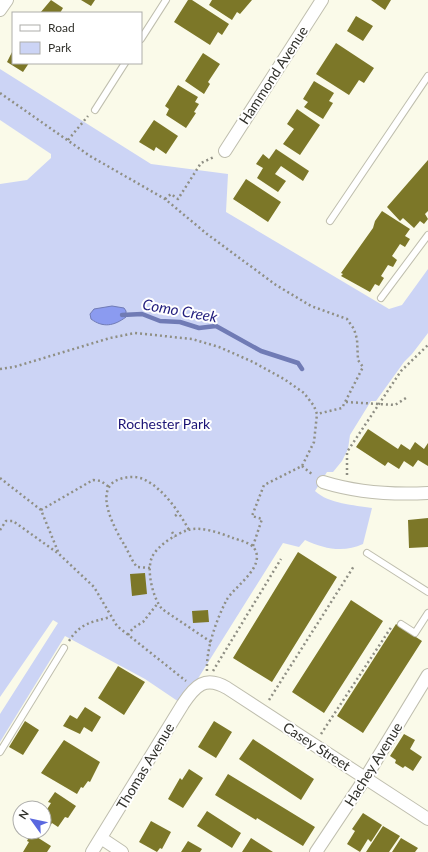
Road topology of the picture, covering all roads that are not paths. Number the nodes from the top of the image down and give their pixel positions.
1 (7, 0) edge
2 (166, 0) edge
3 (322, 0) edge
4 (0, 10) edge
5 (142, 37) edge
6 (124, 64) edge
7 (428, 76) edge
8 (95, 110) road end
9 (225, 151) dead end
10 (330, 221) dead end
11 (428, 235) edge
12 (381, 298) dead end
13 (323, 482) dead end
14 (428, 493) edge
15 (367, 553) dead end
16 (428, 592) edge
17 (428, 613) edge
18 (401, 624) road end
19 (64, 648) road end
20 (428, 675) edge
21 (202, 684) joint
22 (0, 752) edge
23 (366, 778) junction
24 (428, 819) edge
25 (101, 838) junction
26 (92, 852) edge
27 (122, 852) edge
28 (316, 852) edge

1 - 4 street
2 - 5 lane
3 - 9 street, Hammond Avenue
6 - 8 lane
7 - 10 lane
11 - 12 lane
13 - 14 street
15 - 16 lane
17 - 18 lane
19 - 22 lane
20 - 23 street, Hachey Avenue
21 - 23 street, Casey Street
21 - 25 street, Thomas Avenue
23 - 24 street, Casey Street
23 - 28 street, Hachey Avenue
25 - 26 street, Thomas Avenue
25 - 27 street

